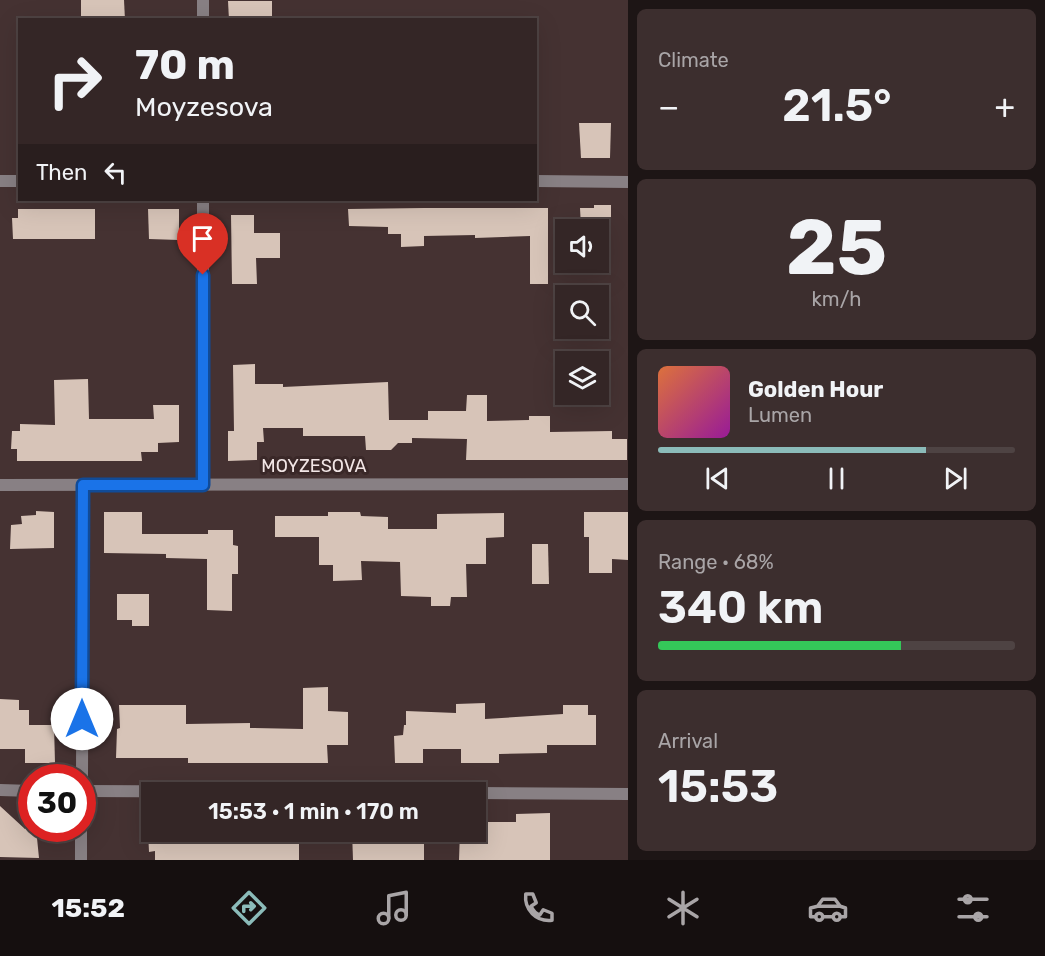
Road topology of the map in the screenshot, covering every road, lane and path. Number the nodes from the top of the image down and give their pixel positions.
1 (203, 0) edge
2 (203, 18) edge
3 (18, 181) edge
4 (0, 182) edge
5 (537, 182) edge
6 (628, 182) edge
7 (203, 201) edge
8 (628, 484) edge
9 (0, 485) edge
10 (83, 485) junction
11 (203, 485) junction
12 (82, 764) edge
13 (0, 790) edge
14 (18, 791) edge
15 (96, 791) edge
16 (141, 791) edge
17 (486, 793) edge
18 (628, 794) edge
19 (81, 842) edge
20 (81, 860) edge

1 - 2 street
3 - 4 street
5 - 6 street
7 - 11 street
8 - 11 street, MOYZESOVA
9 - 10 street, MOYZESOVA
10 - 11 street, MOYZESOVA
10 - 12 street
13 - 14 street
15 - 16 street
17 - 18 street
19 - 20 street

